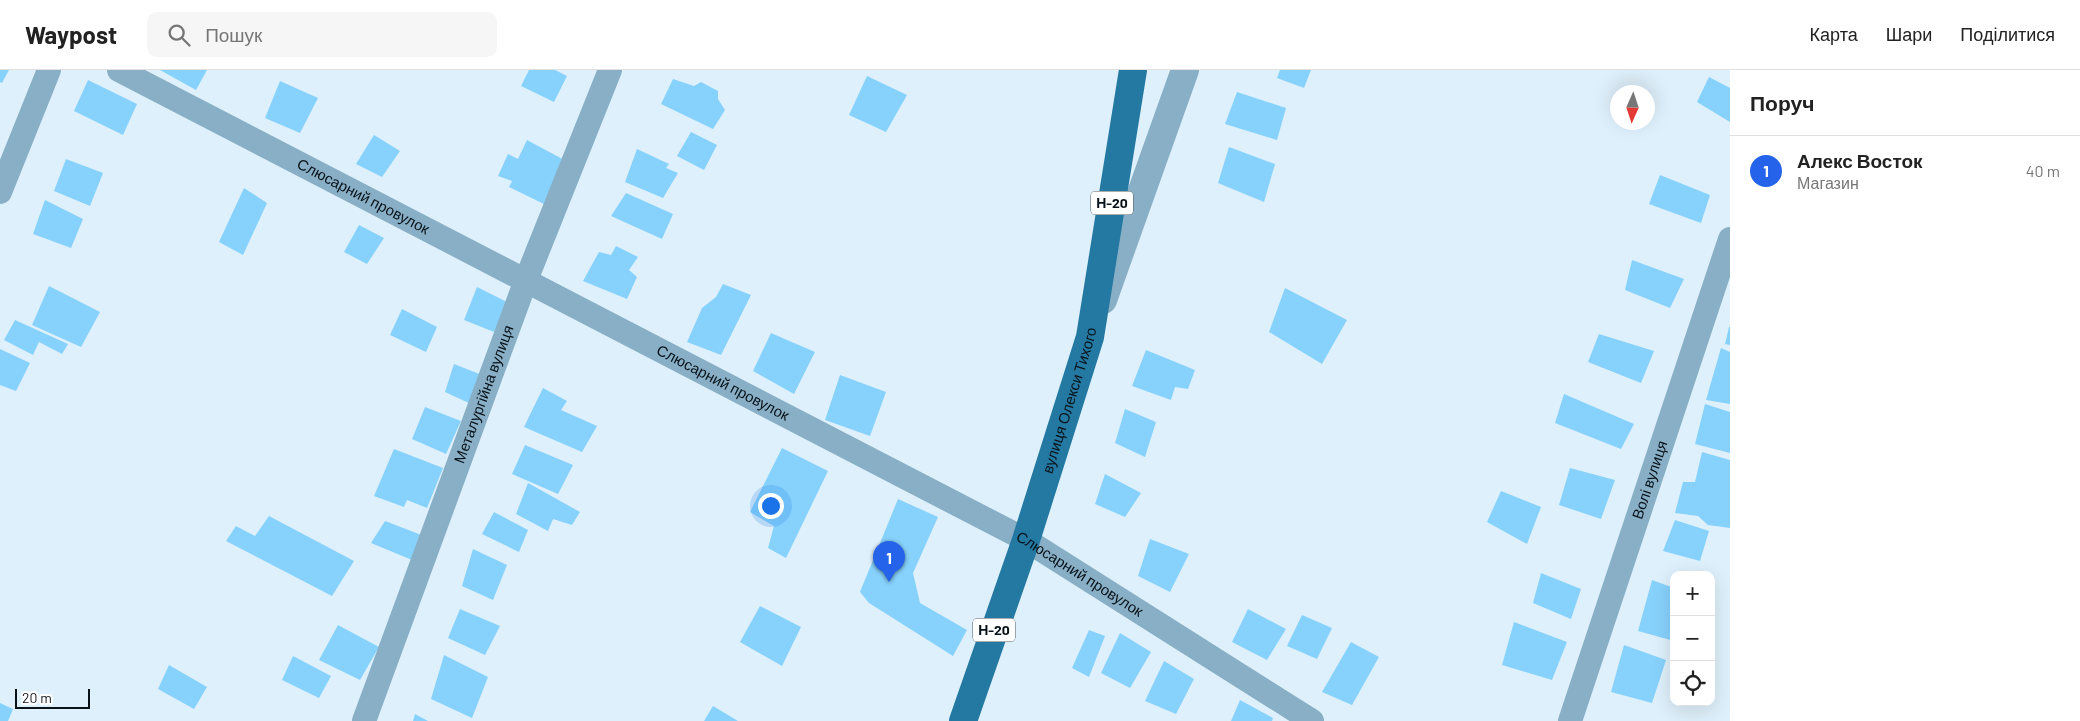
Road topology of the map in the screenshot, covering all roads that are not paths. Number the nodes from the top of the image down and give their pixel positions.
1 (49, 70) edge
2 (119, 70) edge
3 (610, 70) edge
4 (1133, 70) edge
5 (1185, 70) edge
6 (0, 192) edge
7 (1730, 239) edge
8 (526, 280) junction
9 (1090, 337) junction
10 (1026, 540) junction
11 (364, 721) edge
12 (963, 721) edge
13 (1312, 721) edge
14 (1570, 721) edge

1 - 6 street
2 - 8 street, Слюсарний провулок
3 - 8 street, Металургійна вулиця
4 - 9 main road, вулиця Олекси Тихого / Н-20
5 - 9 street
7 - 14 street, Волі вулиця
8 - 10 street, Слюсарний провулок
8 - 11 street, Металургійна вулиця
9 - 10 main road, вулиця Олекси Тихого / Н-20
10 - 12 main road, вулиця Олекси Тихого / Н-20
10 - 13 street, Слюсарний провулок

